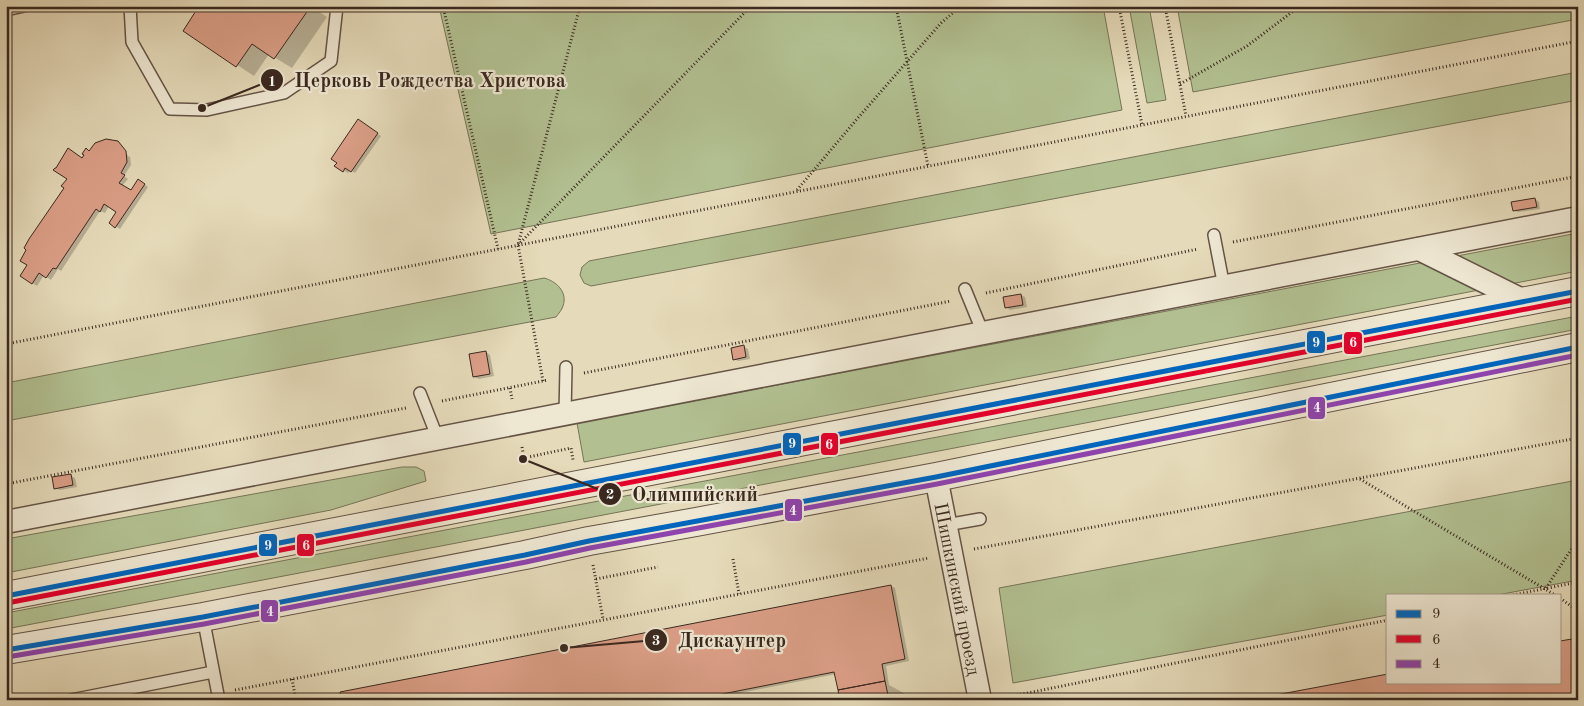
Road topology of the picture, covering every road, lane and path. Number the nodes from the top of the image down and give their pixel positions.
1 (24, 6) edge
2 (130, 6) edge
3 (337, 6) edge
4 (442, 6) edge
5 (580, 6) edge
6 (751, 6) edge
7 (896, 6) edge
8 (961, 6) edge
9 (1119, 6) edge
10 (1166, 6) edge
11 (1300, 6) edge
12 (6, 10) edge
13 (1578, 41) edge
14 (1180, 84) junction
15 (1186, 116) junction
16 (1142, 125) junction
17 (928, 166) junction
18 (1578, 176) edge
19 (796, 192) junction
20 (1578, 218) edge
21 (1215, 240) junction
22 (518, 245) junction
23 (498, 249) junction
24 (1419, 249) junction
25 (1224, 287) junction
26 (1578, 291) edge
27 (967, 293) junction
28 (1524, 301) junction
29 (983, 333) junction
30 (6, 344) edge
31 (1578, 347) edge
32 (566, 372) junction
33 (543, 381) junction
34 (422, 399) junction
35 (565, 414) junction
36 (1578, 438) edge
37 (438, 439) junction
38 (571, 448) dead end
39 (574, 463) dead end
40 (936, 477) junction
41 (1359, 478) junction
42 (6, 484) edge
43 (980, 519) dead end
44 (6, 522) edge
45 (945, 538) junction
46 (1578, 539) edge
47 (592, 558) dead end
48 (732, 559) dead end
49 (658, 567) dead end
50 (596, 579) junction
51 (1578, 582) edge
52 (1546, 588) junction
53 (739, 594) junction
54 (1518, 594) edge
55 (1554, 594) edge
56 (6, 596) edge
57 (1562, 599) edge
58 (1578, 611) edge
59 (203, 617) junction
60 (603, 619) junction
61 (1386, 620) edge
62 (6, 650) edge
63 (213, 672) junction
64 (292, 679) junction
65 (218, 696) edge
66 (991, 699) edge
67 (72, 700) edge
68 (183, 700) edge
69 (296, 700) edge

1 - 12 lane
2 - 3 lane
4 - 23 path
5 - 22 path
6 - 22 path
7 - 17 path
8 - 19 path
9 - 16 path
10 - 14 path
11 - 14 path
13 - 15 path
14 - 15 path
15 - 16 path
16 - 17 path
17 - 19 path
18 - 21 path
19 - 22 path
20 - 24 street
21 - 25 lane
21 - 27 path
22 - 23 path
22 - 33 path
23 - 30 path
24 - 25 street
24 - 28 street
25 - 29 street
26 - 28 street
27 - 29 lane
27 - 32 path
28 - 56 street
29 - 35 street
31 - 40 street
32 - 33 path
32 - 35 lane
33 - 34 path
34 - 37 lane
34 - 42 path
35 - 37 street
36 - 41 path
37 - 44 street
38 - 39 path
40 - 45 street, Шишкинский проезд
40 - 59 street
41 - 45 path
41 - 52 path
43 - 45 lane
45 - 53 path
45 - 66 street, Шишкинский проезд
46 - 52 path
47 - 50 path
48 - 53 path
49 - 50 path
50 - 60 path
51 - 52 path
52 - 54 path
52 - 55 path
53 - 60 path
57 - 58 path
59 - 62 street
59 - 63 lane
60 - 64 path
61 - 66 path
63 - 65 lane
63 - 67 lane
64 - 65 path
64 - 69 path
65 - 68 path

